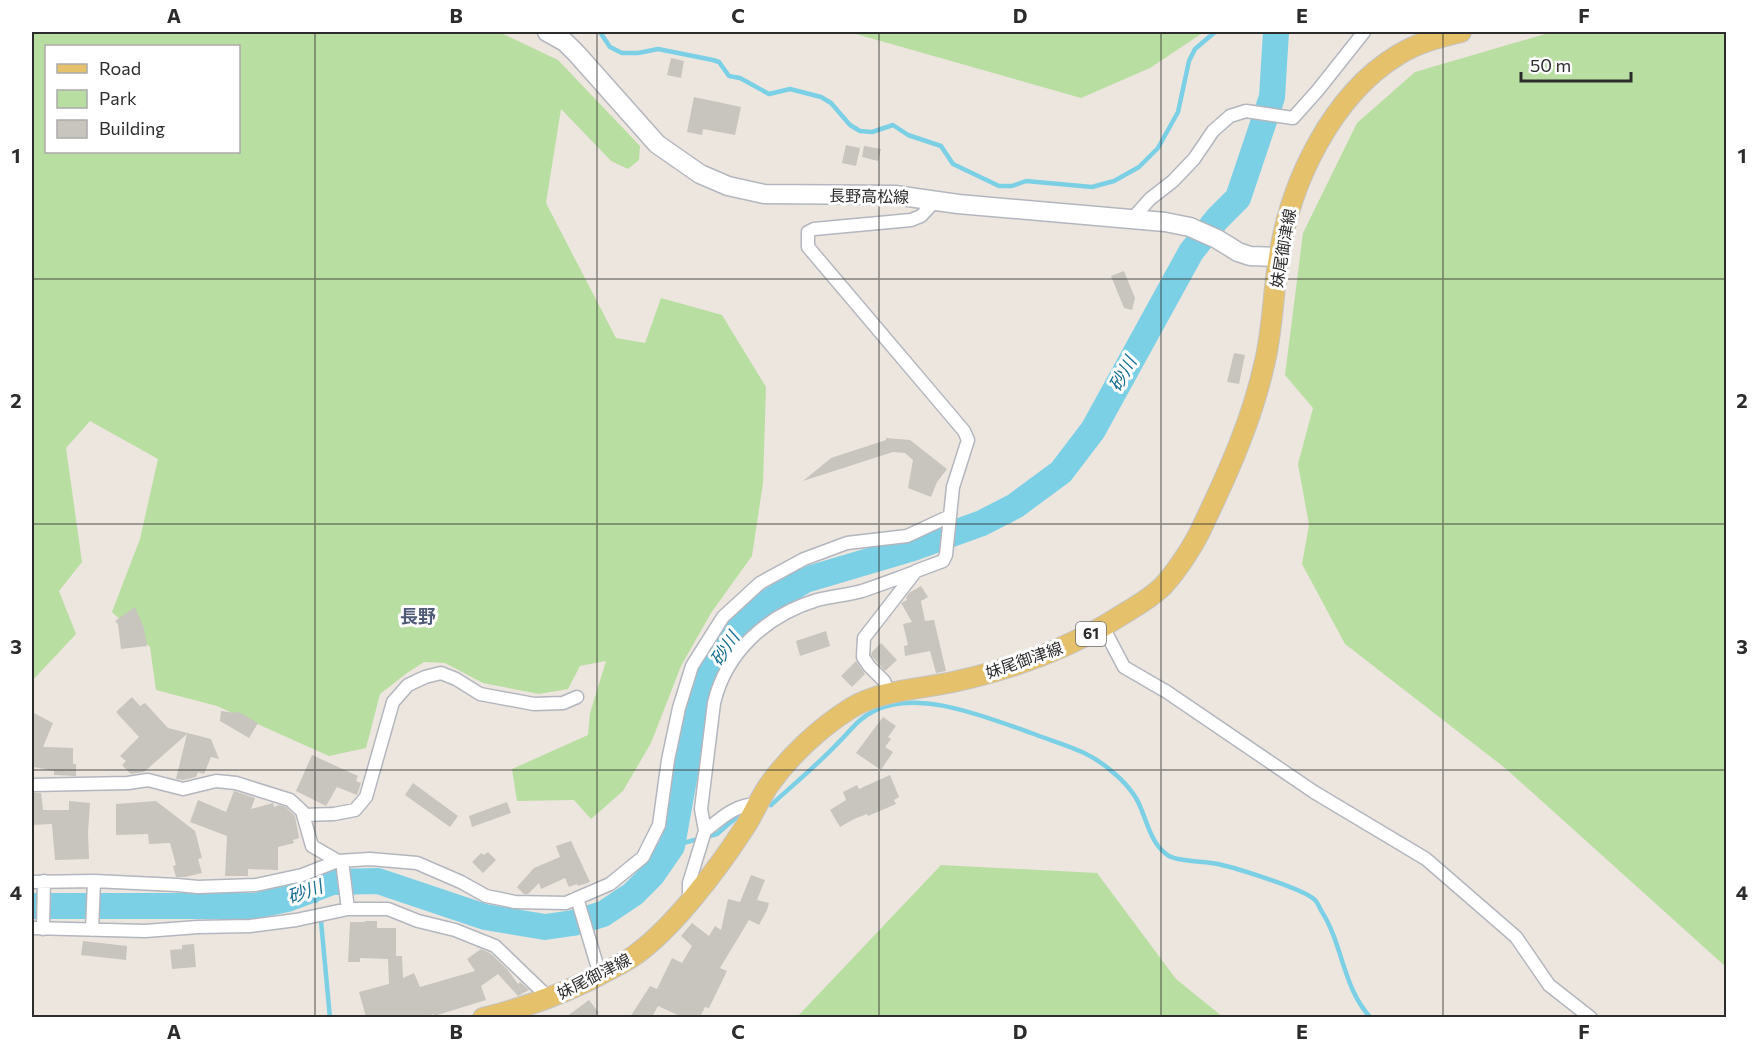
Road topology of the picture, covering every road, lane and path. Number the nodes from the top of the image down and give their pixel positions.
1 (548, 32) edge
2 (1364, 32) edge
3 (1461, 32) edge
4 (936, 201) junction
5 (1132, 219) junction
6 (1278, 257) junction
7 (950, 516) junction
8 (916, 571) junction
9 (1103, 627) junction
10 (889, 694) junction
11 (577, 697) dead end
12 (32, 785) edge
13 (759, 804) junction
14 (303, 815) junction
15 (705, 831) junction
16 (340, 861) junction
17 (94, 881) junction
18 (38, 882) edge
19 (577, 898) junction
20 (689, 902) junction
21 (348, 909) junction
22 (37, 929) edge
23 (92, 930) junction
24 (600, 975) junction
25 (550, 999) junction
26 (483, 1017) edge
27 (1591, 1017) edge

1 - 4 main road, 長野高松線
2 - 5 street
3 - 6 main road, 妹尾御津線 / 61
4 - 5 main road, 長野高松線
4 - 7 street
5 - 6 main road, 長野高松線
6 - 9 main road, 妹尾御津線 / 61
7 - 8 street
7 - 19 street
8 - 10 street
8 - 15 street
9 - 10 main road, 妹尾御津線 / 61
9 - 27 street
10 - 13 main road, 妹尾御津線 / 61
11 - 14 street
12 - 14 street
13 - 15 street
13 - 20 main road, 妹尾御津線 / 61
14 - 16 street
15 - 20 street
16 - 17 street
16 - 19 street
16 - 21 street
17 - 18 street
17 - 23 street
18 - 22 street
19 - 24 street
20 - 24 main road, 妹尾御津線 / 61
21 - 23 street
21 - 25 street
22 - 23 street
24 - 25 main road, 妹尾御津線 / 61
25 - 26 main road, 妹尾御津線 / 61

